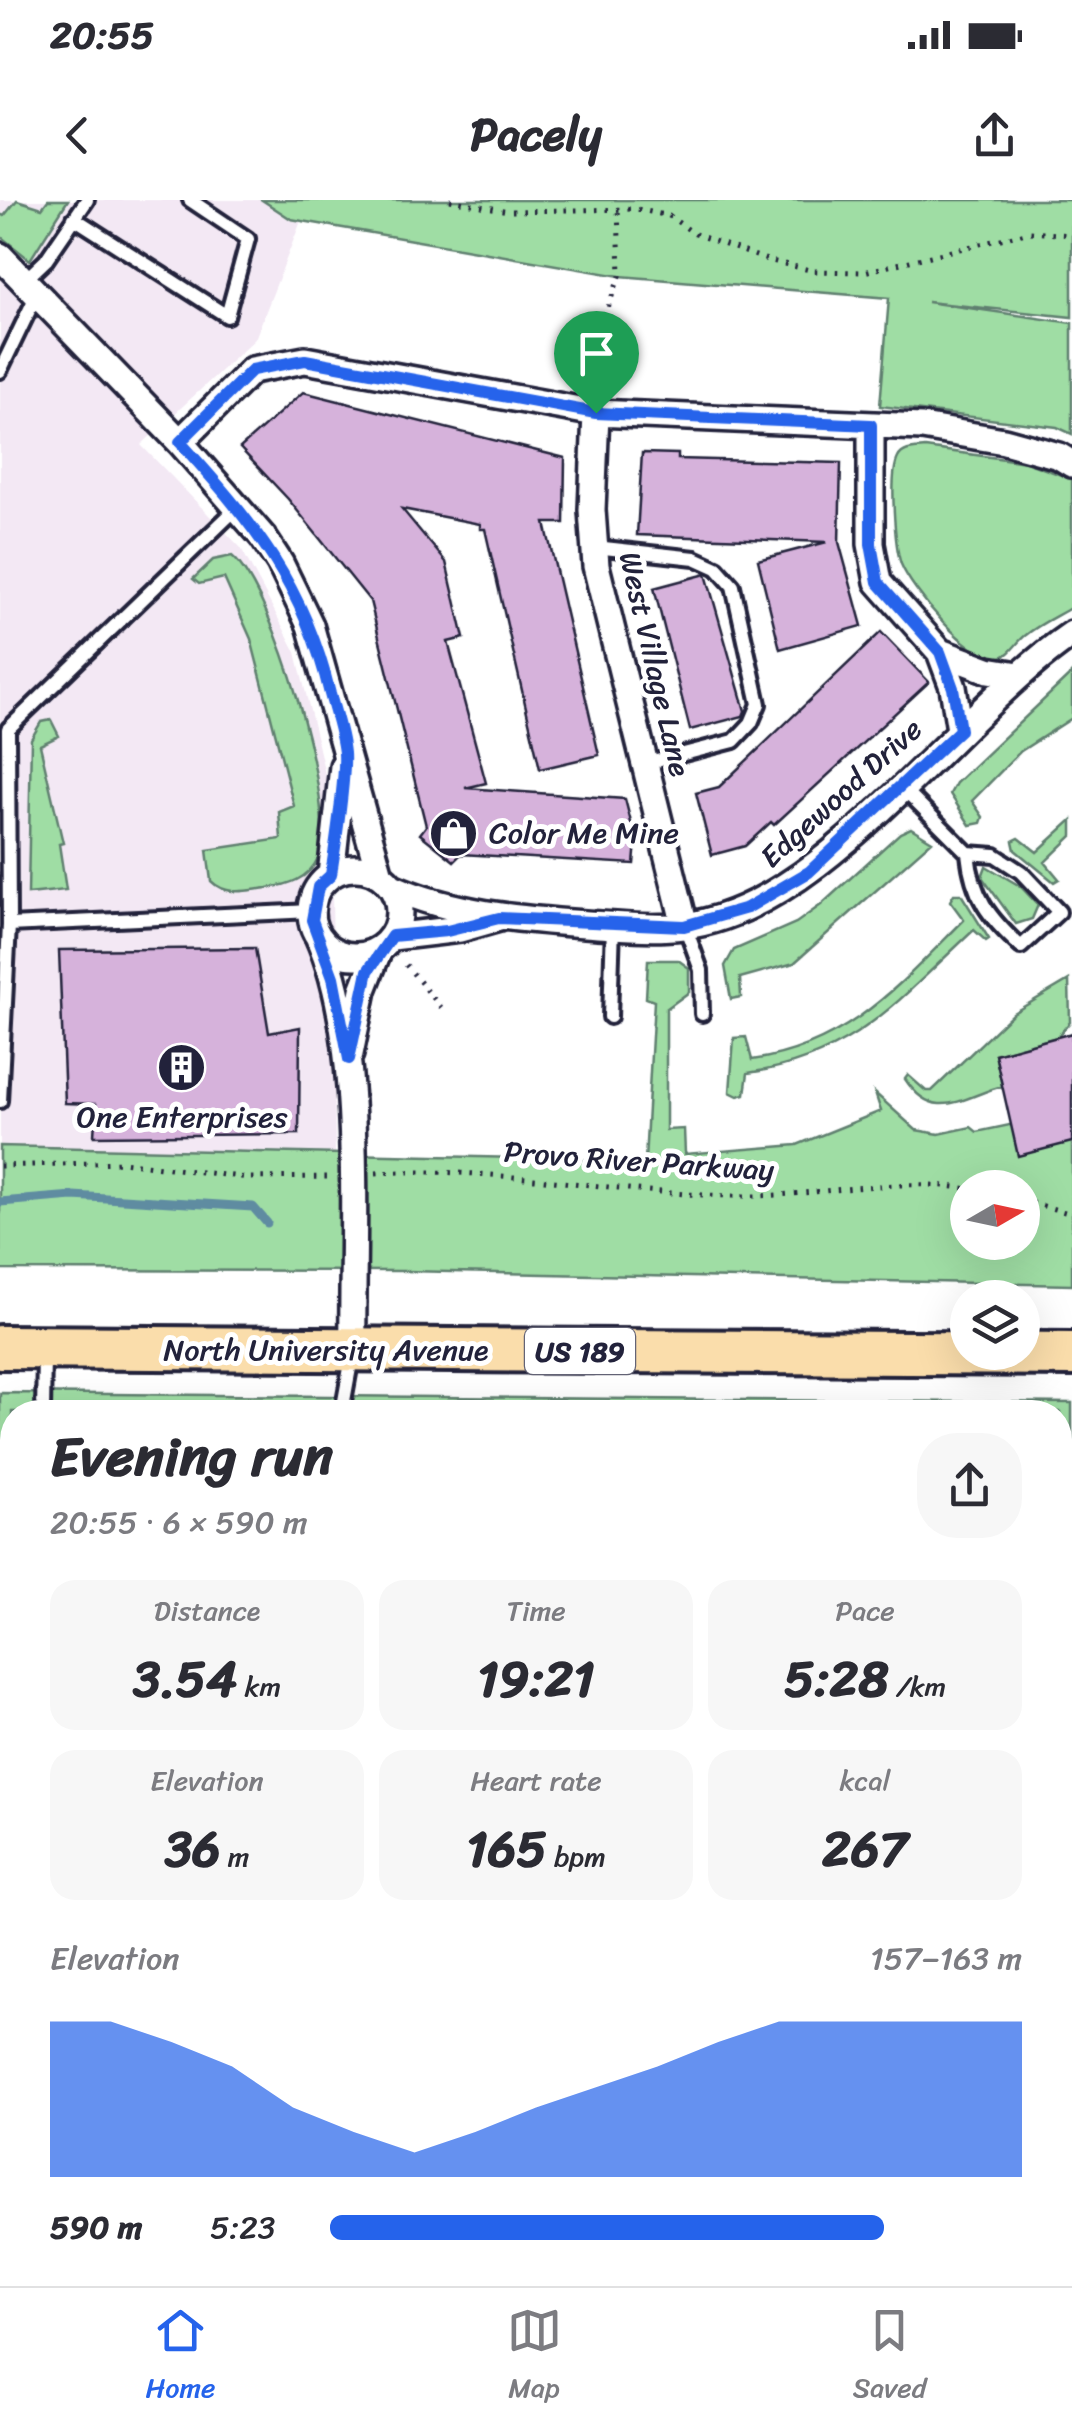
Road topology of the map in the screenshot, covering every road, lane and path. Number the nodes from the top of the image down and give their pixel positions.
1 (87, 200) edge
2 (190, 200) edge
3 (450, 200) edge
4 (618, 206) junction
5 (74, 218) junction
6 (1072, 235) edge
7 (0, 256) edge
8 (32, 286) junction
9 (0, 370) edge
10 (596, 413) junction
11 (871, 425) junction
12 (180, 442) junction
13 (1072, 464) edge
14 (238, 507) junction
15 (594, 547) junction
16 (1072, 634) edge
17 (940, 652) junction
18 (1019, 675) junction
19 (960, 730) junction
20 (344, 756) junction
21 (644, 764) junction
22 (901, 786) junction
23 (968, 852) junction
24 (331, 875) junction
25 (386, 881) junction
26 (499, 918) junction
27 (315, 924) junction
28 (9, 925) junction
29 (612, 925) junction
30 (684, 926) junction
31 (386, 943) junction
32 (406, 965) dead end
33 (446, 1012) dead end
34 (702, 1014) dead end
35 (610, 1017) dead end
36 (349, 1059) junction
37 (0, 1101) edge
38 (0, 1166) edge
39 (358, 1174) junction
40 (320, 1179) dead end
41 (950, 1187) edge
42 (1040, 1205) edge
43 (1072, 1214) edge
44 (0, 1347) edge
45 (44, 1348) junction
46 (353, 1350) junction
47 (1072, 1354) edge
48 (44, 1400) edge
49 (344, 1400) edge

1 - 5 lane
2 - 5 lane
3 - 4 path
4 - 6 path
4 - 10 path
5 - 8 lane
7 - 8 street
8 - 9 lane
8 - 12 street
10 - 11 street
10 - 12 street
10 - 15 street, West Village Lane
11 - 13 street
11 - 17 street
12 - 14 street
14 - 20 street
14 - 28 lane
15 - 21 street, West Village Lane
15 - 21 lane
16 - 18 street, Edgewood Drive
17 - 18 street
17 - 19 street
18 - 19 street, Edgewood Drive
19 - 22 street, Edgewood Drive
20 - 24 street
20 - 25 street
21 - 30 street, West Village Lane
22 - 23 lane
22 - 30 street, Edgewood Drive
23 - 23 lane
24 - 25 street
24 - 27 street
25 - 26 street, Edgewood Drive
25 - 31 street
26 - 29 street, Edgewood Drive
26 - 31 street, Edgewood Drive
27 - 28 lane
27 - 31 street
27 - 36 street
28 - 37 lane
29 - 30 street, Edgewood Drive
29 - 35 lane
30 - 34 lane
31 - 36 street
32 - 33 path
36 - 39 street
38 - 40 path
39 - 41 path, Provo River Parkway
39 - 46 street
42 - 43 path
44 - 45 highway, North University Avenue / US 189
45 - 46 highway, North University Avenue / US 189
45 - 48 lane
46 - 47 highway, North University Avenue / US 189
46 - 49 lane

